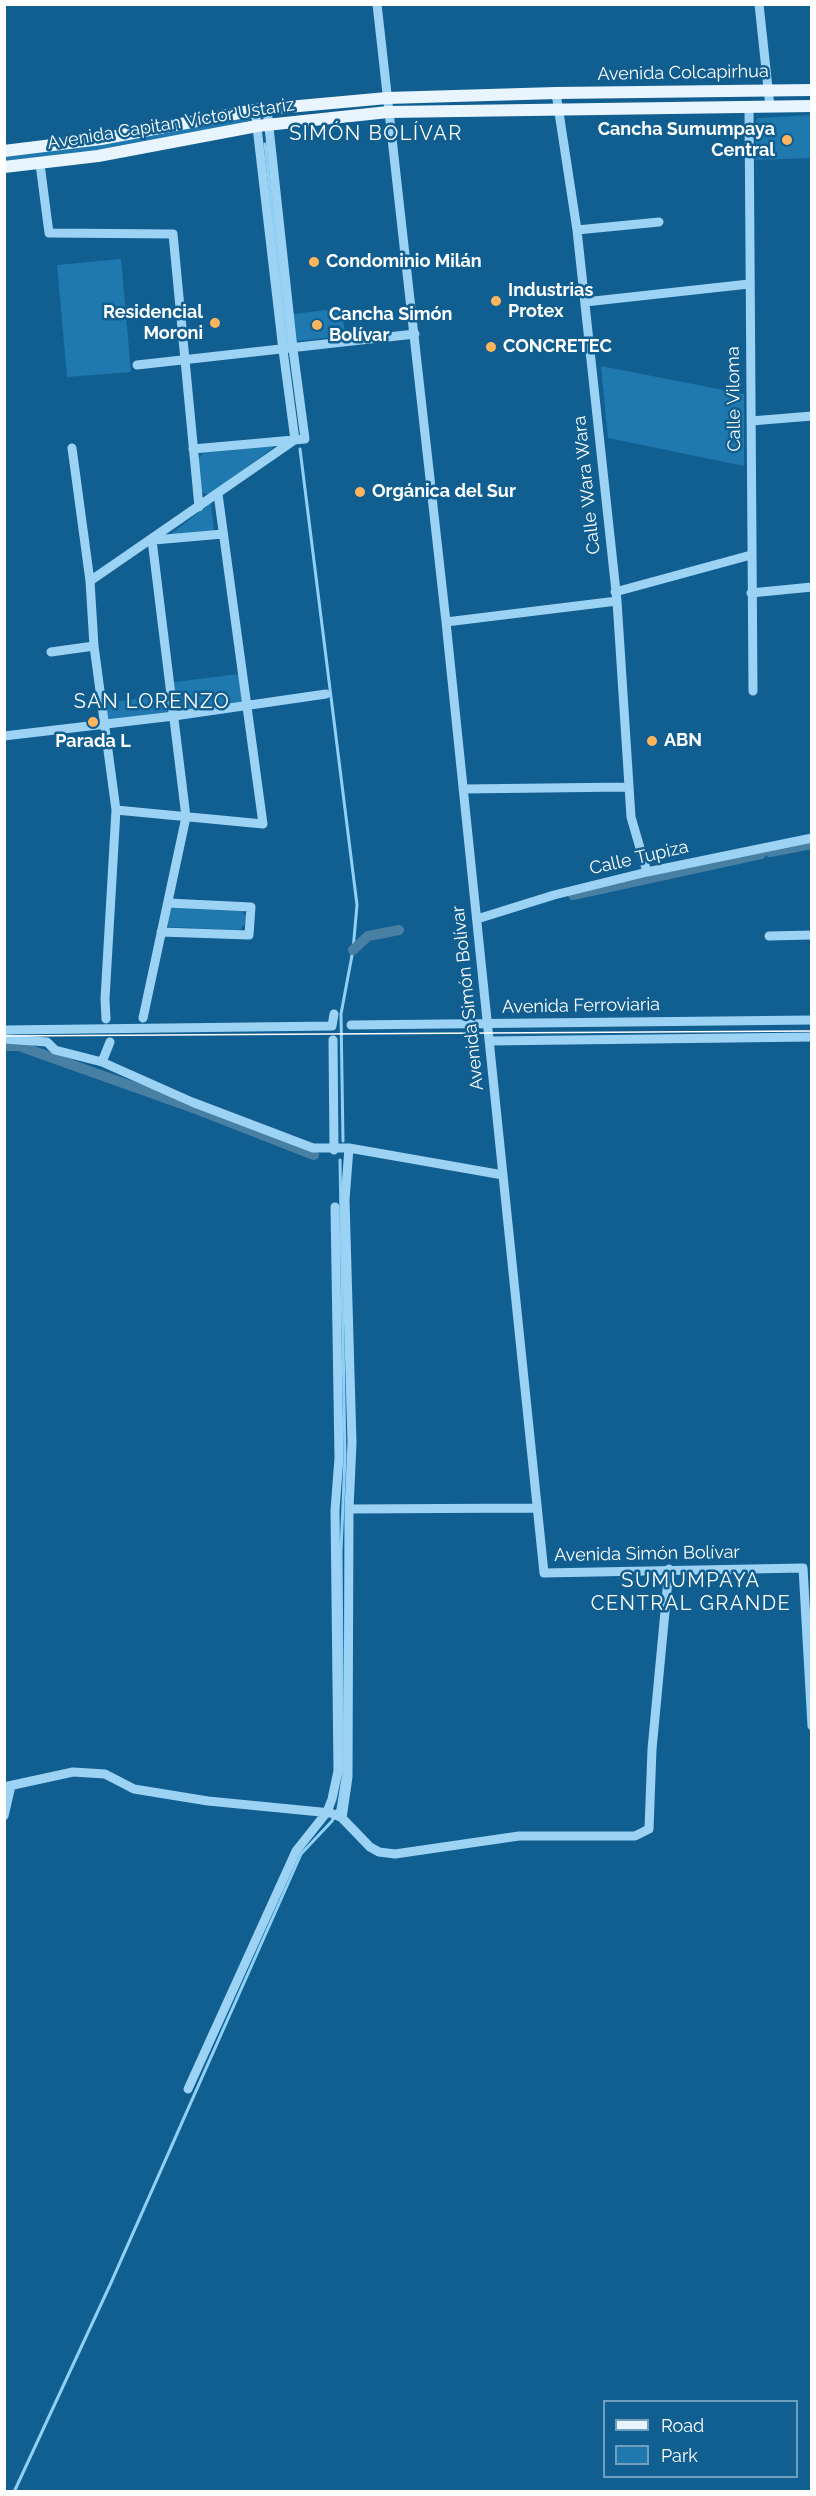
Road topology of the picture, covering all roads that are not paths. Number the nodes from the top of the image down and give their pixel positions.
1 (376, 4) edge
2 (759, 4) edge
3 (770, 90) junction
4 (812, 90) edge
5 (556, 93) junction
6 (387, 98) junction
7 (812, 106) edge
8 (749, 107) junction
9 (770, 107) junction
10 (558, 108) junction
11 (261, 109) junction
12 (388, 112) junction
13 (263, 125) junction
14 (4, 150) edge
15 (40, 164) junction
16 (4, 167) edge
17 (658, 222) dead end
18 (577, 230) junction
19 (749, 284) junction
20 (585, 302) junction
21 (415, 334) junction
22 (288, 350) junction
23 (185, 361) junction
24 (137, 365) dead end
25 (812, 416) edge
26 (751, 421) junction
27 (300, 440) junction
28 (72, 448) dead end
29 (193, 449) junction
30 (218, 494) junction
31 (198, 507) junction
32 (223, 534) junction
33 (152, 540) junction
34 (751, 555) junction
35 (90, 581) junction
36 (811, 590) edge
37 (751, 593) junction
38 (616, 596) junction
39 (446, 622) junction
40 (94, 646) junction
41 (51, 652) dead end
42 (753, 691) dead end
43 (326, 694) dead end
44 (246, 705) junction
45 (174, 716) junction
46 (105, 724) junction
47 (4, 736) edge
48 (628, 788) junction
49 (463, 789) junction
50 (116, 810) junction
51 (186, 817) junction
52 (812, 838) edge
53 (648, 872) junction
54 (168, 903) junction
55 (477, 919) junction
56 (161, 932) junction
57 (812, 935) edge
58 (769, 936) dead end
59 (334, 1014) dead end
60 (142, 1018) dead end
61 (106, 1019) dead end
62 (812, 1020) edge
63 (488, 1024) junction
64 (351, 1025) dead end
65 (4, 1030) edge
66 (812, 1037) edge
67 (4, 1039) edge
68 (333, 1040) dead end
69 (489, 1041) junction
70 (110, 1042) dead end
71 (102, 1062) junction
72 (349, 1148) junction
73 (334, 1150) junction
74 (503, 1175) junction
75 (335, 1207) dead end
76 (536, 1508) junction
77 (349, 1509) junction
78 (669, 1569) junction
79 (812, 1726) edge
80 (8, 1786) edge
81 (334, 1815) junction
82 (4, 1816) edge
83 (188, 2089) dead end

1 - 6 street, Avenida Simón Bolívar
2 - 3 street
3 - 4 main road, Avenida Colcapirhua
3 - 5 main road, Avenida Colcapirhua
3 - 9 street
5 - 6 main road, Avenida Capitan Víctor Ustariz
5 - 10 street, Calle Wara Wara
6 - 11 main road, Avenida Capitan Víctor Ustariz
6 - 12 street, Avenida Simón Bolívar
7 - 9 main road, Avenida Colcapirhua
8 - 9 main road, Avenida Colcapirhua
8 - 10 main road, Avenida Colcapirhua
8 - 19 street, Calle Viloma
10 - 12 main road, Avenida Capitan Víctor Ustariz
10 - 18 street, Calle Wara Wara
11 - 13 street
11 - 14 main road, Avenida Capitan Víctor Ustariz
12 - 13 main road, Avenida Capitan Víctor Ustariz
12 - 21 street, Avenida Simón Bolívar
13 - 15 main road, Avenida Capitan Víctor Ustariz
13 - 22 street
15 - 16 main road, Avenida Capitan Víctor Ustariz
15 - 23 street
17 - 18 street
18 - 20 street, Calle Wara Wara
19 - 20 street
19 - 26 street, Calle Viloma
20 - 38 street, Calle Wara Wara
21 - 22 street
21 - 39 street, Avenida Simón Bolívar
22 - 23 street
22 - 27 street
23 - 24 street
23 - 29 street
25 - 26 street
26 - 34 street, Calle Viloma
27 - 29 street
27 - 30 street
28 - 35 street
29 - 31 street
30 - 31 street
30 - 32 street
31 - 33 street
32 - 33 street
32 - 44 street
33 - 35 street
33 - 45 street
34 - 37 street, Calle Viloma
34 - 38 street
35 - 40 street
36 - 37 street
37 - 42 street, Calle Viloma
38 - 39 street
38 - 48 street, Calle Wara Wara
39 - 49 street, Avenida Simón Bolívar
40 - 41 street
40 - 46 street
43 - 44 street
44 - 45 street
44 - 51 street
45 - 46 street
45 - 51 street
46 - 47 street
46 - 50 street
48 - 49 street
48 - 53 street, Calle Wara Wara
49 - 55 street, Avenida Simón Bolívar
50 - 51 street
50 - 61 street
51 - 54 street
52 - 53 street, Calle Tupiza
53 - 55 street, Calle Tupiza
54 - 56 street
54 - 56 street
55 - 63 street, Avenida Simón Bolívar
56 - 60 street
57 - 58 street
59 - 65 street
62 - 63 street, Avenida Ferroviaria
63 - 64 street, Avenida Ferroviaria
63 - 69 street, Avenida Simón Bolívar
66 - 69 street, Avenida Ferroviaria
67 - 71 street
68 - 73 street
69 - 74 street, Avenida Simón Bolívar
70 - 71 street
71 - 73 street
72 - 73 street
72 - 74 street
72 - 77 street
74 - 76 street, Avenida Simón Bolívar
75 - 81 street
76 - 77 street
76 - 78 street, Avenida Simón Bolívar
77 - 81 street
78 - 79 street, Avenida Simón Bolívar
78 - 81 street
80 - 81 street
80 - 82 street
81 - 83 street

